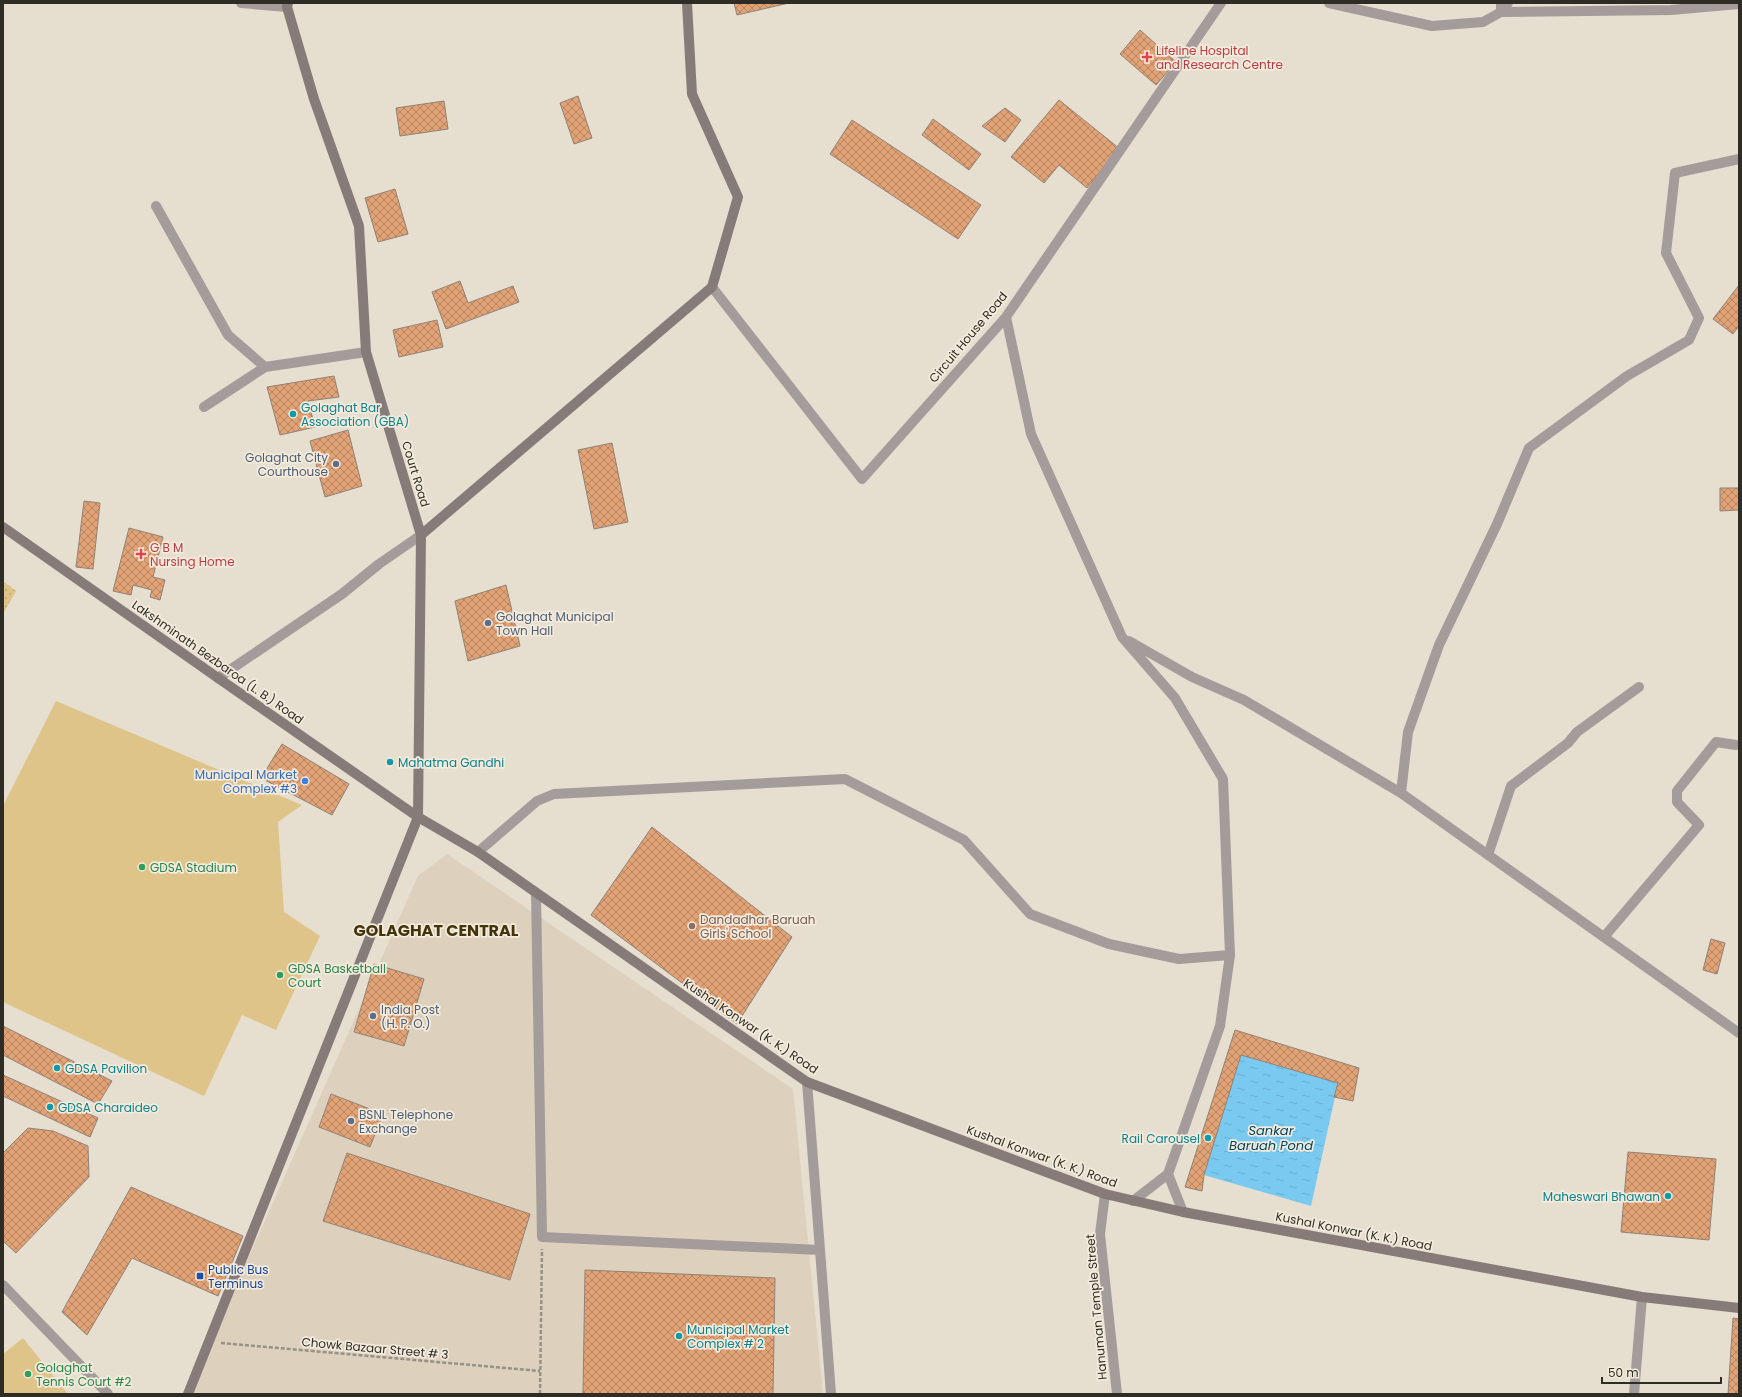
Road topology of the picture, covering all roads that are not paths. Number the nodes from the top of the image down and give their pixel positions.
1 (241, 3) edge
2 (687, 3) edge
3 (1221, 3) edge
4 (1329, 3) edge
5 (1508, 3) edge
6 (1739, 4) edge
7 (287, 5) edge
8 (1501, 8) edge
9 (1739, 159) edge
10 (156, 206) dead end
11 (712, 287) junction
12 (1006, 317) junction
13 (366, 352) junction
14 (265, 367) junction
15 (204, 407) dead end
16 (3, 527) edge
17 (421, 535) junction
18 (1122, 637) junction
19 (218, 678) junction
20 (1639, 687) dead end
21 (1736, 745) dead end
22 (1401, 793) junction
23 (418, 817) junction
24 (478, 852) junction
25 (1488, 855) junction
26 (536, 893) junction
27 (1604, 937) junction
28 (1230, 956) junction
29 (1739, 1033) edge
30 (807, 1082) junction
31 (1168, 1174) junction
32 (1105, 1194) junction
33 (1134, 1201) junction
34 (1183, 1212) junction
35 (820, 1250) junction
36 (3, 1285) edge
37 (1642, 1297) junction
38 (1739, 1308) edge
39 (108, 1394) edge
40 (188, 1394) edge
41 (831, 1394) edge
42 (1117, 1394) edge
43 (1634, 1394) edge

1 - 7 street
2 - 11 main road
3 - 12 street, Circuit House Road
4 - 8 street
5 - 8 street
6 - 8 street
7 - 13 main road, Court Road
9 - 22 street
10 - 14 street
11 - 12 street, Circuit House Road
11 - 17 main road
12 - 18 street
13 - 14 street
13 - 17 main road, Court Road
14 - 15 street
16 - 19 main road, Lakshminath Bezbaroa (L. B.) Road
17 - 19 street
17 - 23 main road, Court Road
18 - 22 street
18 - 28 street
19 - 23 main road, Lakshminath Bezbaroa (L. B.) Road
20 - 25 street
21 - 27 street
22 - 25 street
23 - 24 main road, Kushal Konwar (K. K.) Road
23 - 40 main road
24 - 26 main road, Kushal Konwar (K. K.) Road
24 - 28 street
25 - 27 street
26 - 30 main road, Kushal Konwar (K. K.) Road
26 - 35 street
27 - 29 street
28 - 31 street
30 - 32 main road, Kushal Konwar (K. K.) Road
30 - 35 street
31 - 33 street
31 - 34 street
32 - 33 main road, Kushal Konwar (K. K.) Road
32 - 42 street, Hanuman Temple Street
33 - 34 main road, Kushal Konwar (K. K.) Road
34 - 37 main road, Kushal Konwar (K. K.) Road
35 - 41 street
36 - 39 street
37 - 38 main road, Kushal Konwar (K. K.) Road
37 - 43 street

